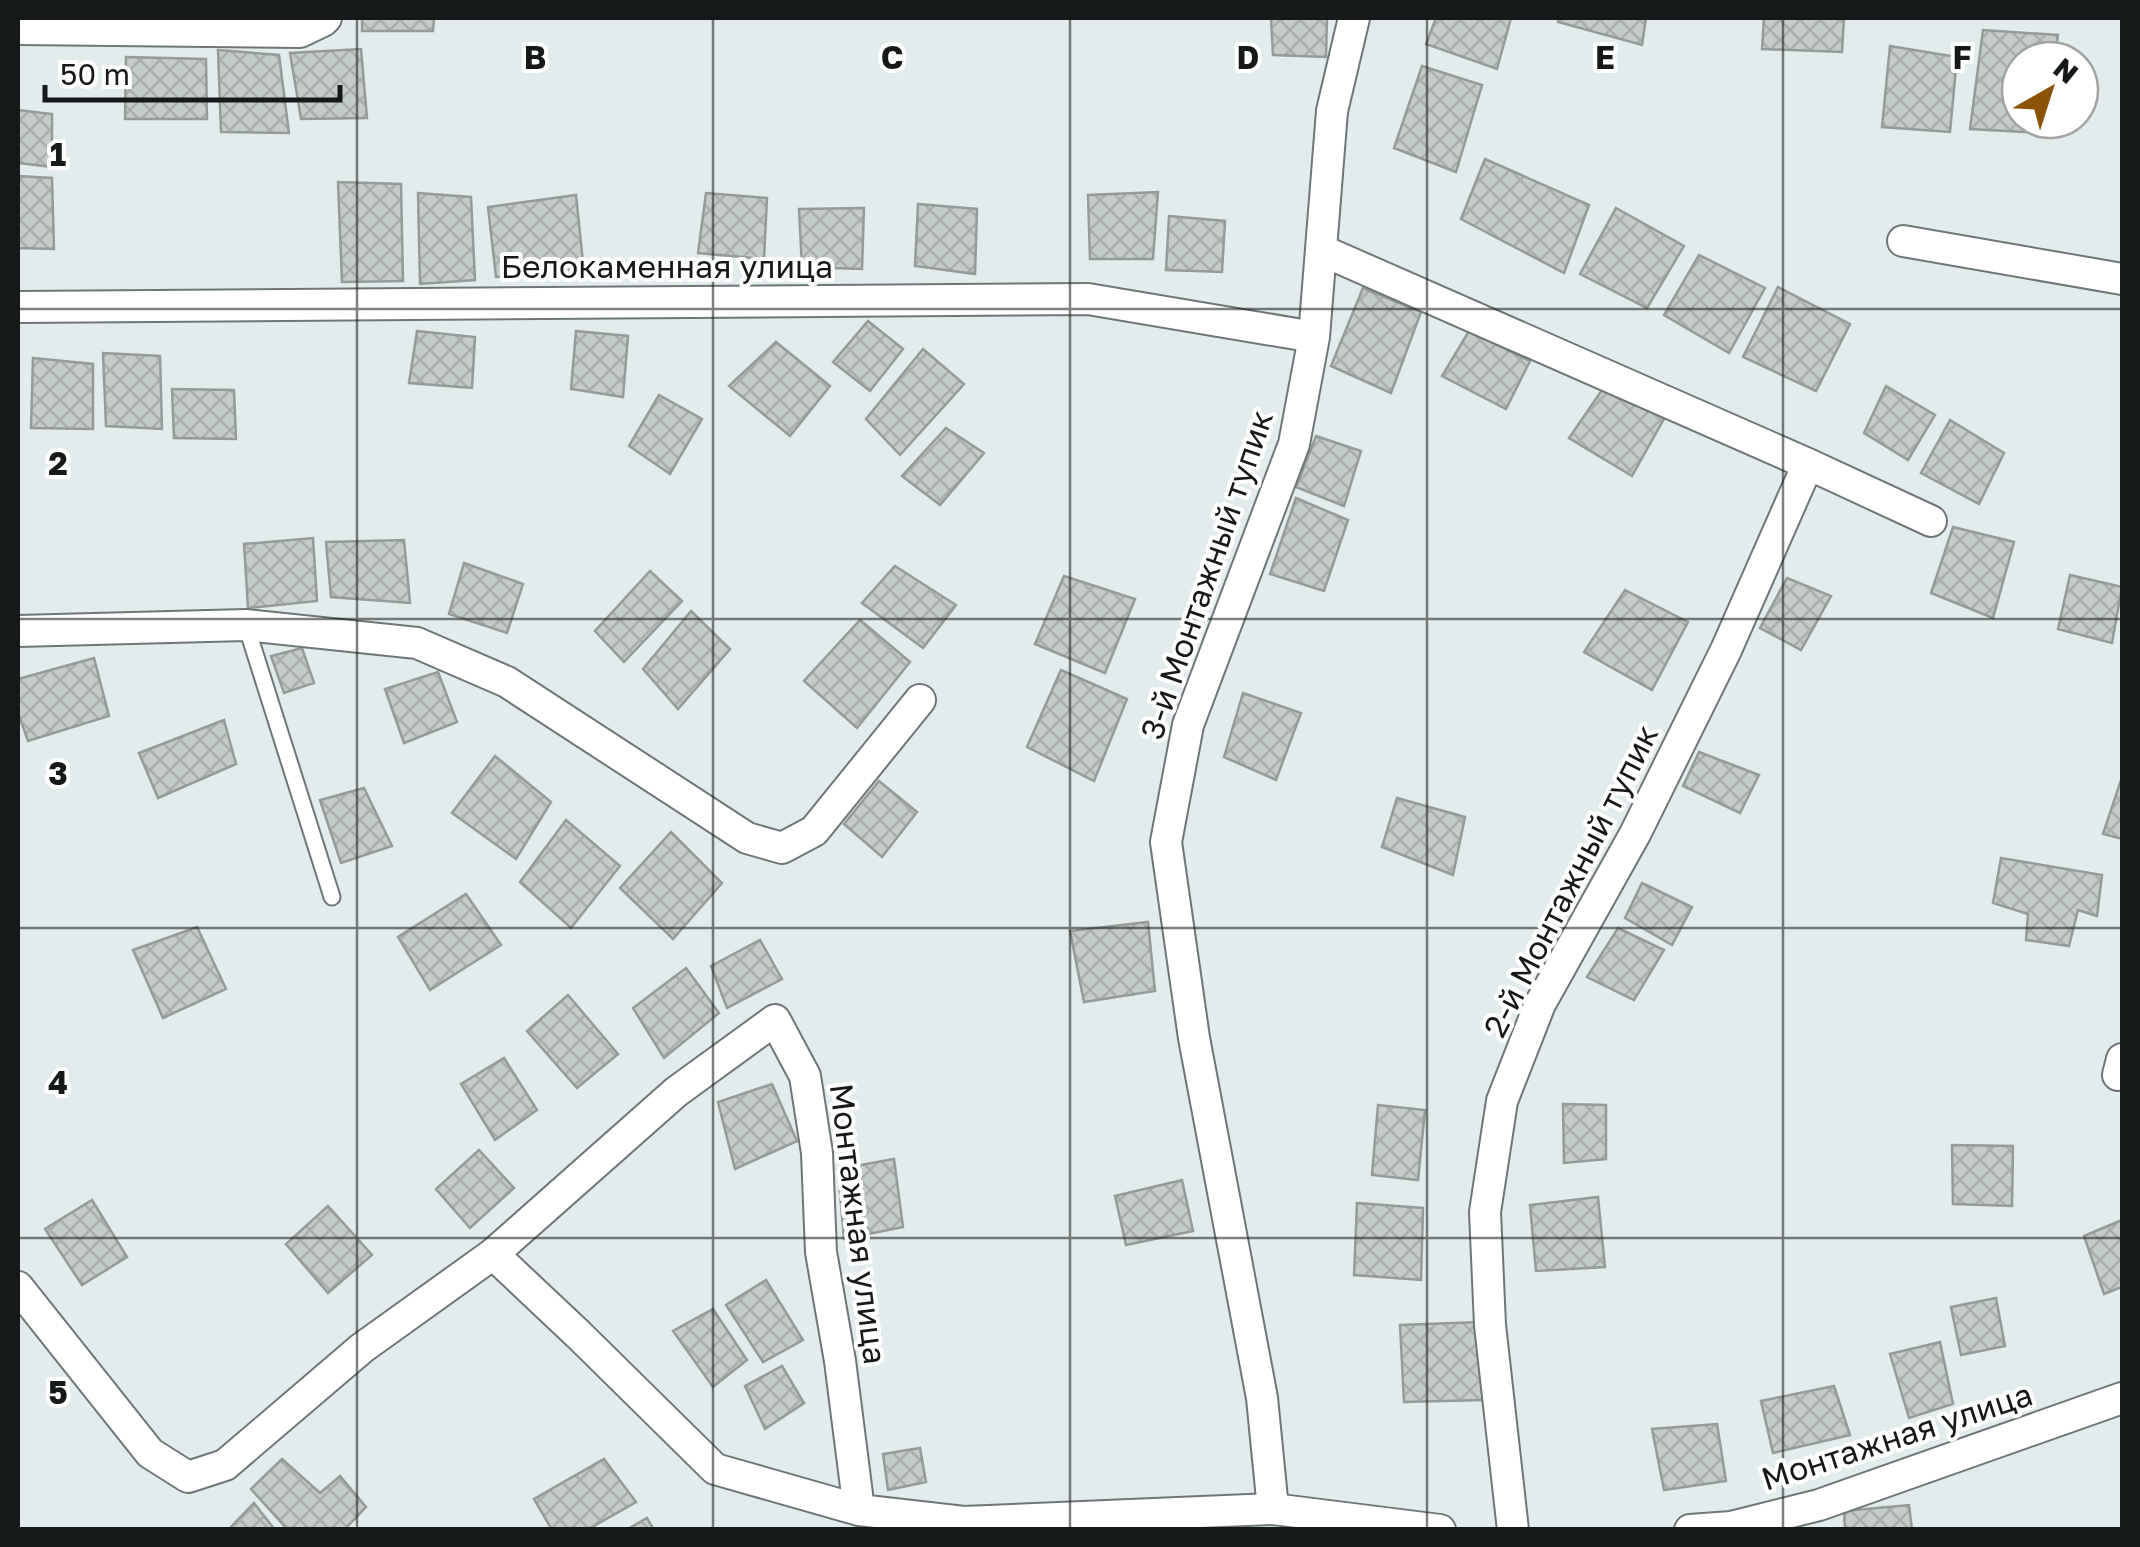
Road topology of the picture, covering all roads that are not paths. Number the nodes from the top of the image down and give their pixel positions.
1 (1354, 18) edge
2 (324, 20) edge
3 (18, 29) edge
4 (1904, 241) dead end
5 (1321, 250) junction
6 (2122, 278) edge
7 (18, 307) edge
8 (1314, 336) junction
9 (1808, 464) junction
10 (1931, 521) dead end
11 (246, 626) junction
12 (18, 631) edge
13 (920, 700) dead end
14 (332, 898) dead end
15 (493, 1254) junction
16 (18, 1287) edge
17 (2122, 1398) edge
18 (1273, 1508) junction
19 (858, 1510) junction
20 (1440, 1530) edge
21 (1513, 1530) edge
22 (1690, 1530) edge

1 - 5 street, 3-й Монтажный тупик
2 - 3 street
4 - 6 street
5 - 8 street, 3-й Монтажный тупик
5 - 9 street
7 - 8 street, Белокаменная улица
8 - 18 street, 3-й Монтажный тупик
9 - 10 street
9 - 21 street, 2-й Монтажный тупик
11 - 12 street
11 - 13 street
11 - 14 lane
15 - 16 street, Монтажная улица
15 - 19 street
15 - 19 street, Монтажная улица
17 - 22 street, Монтажная улица
18 - 19 street
18 - 20 street

